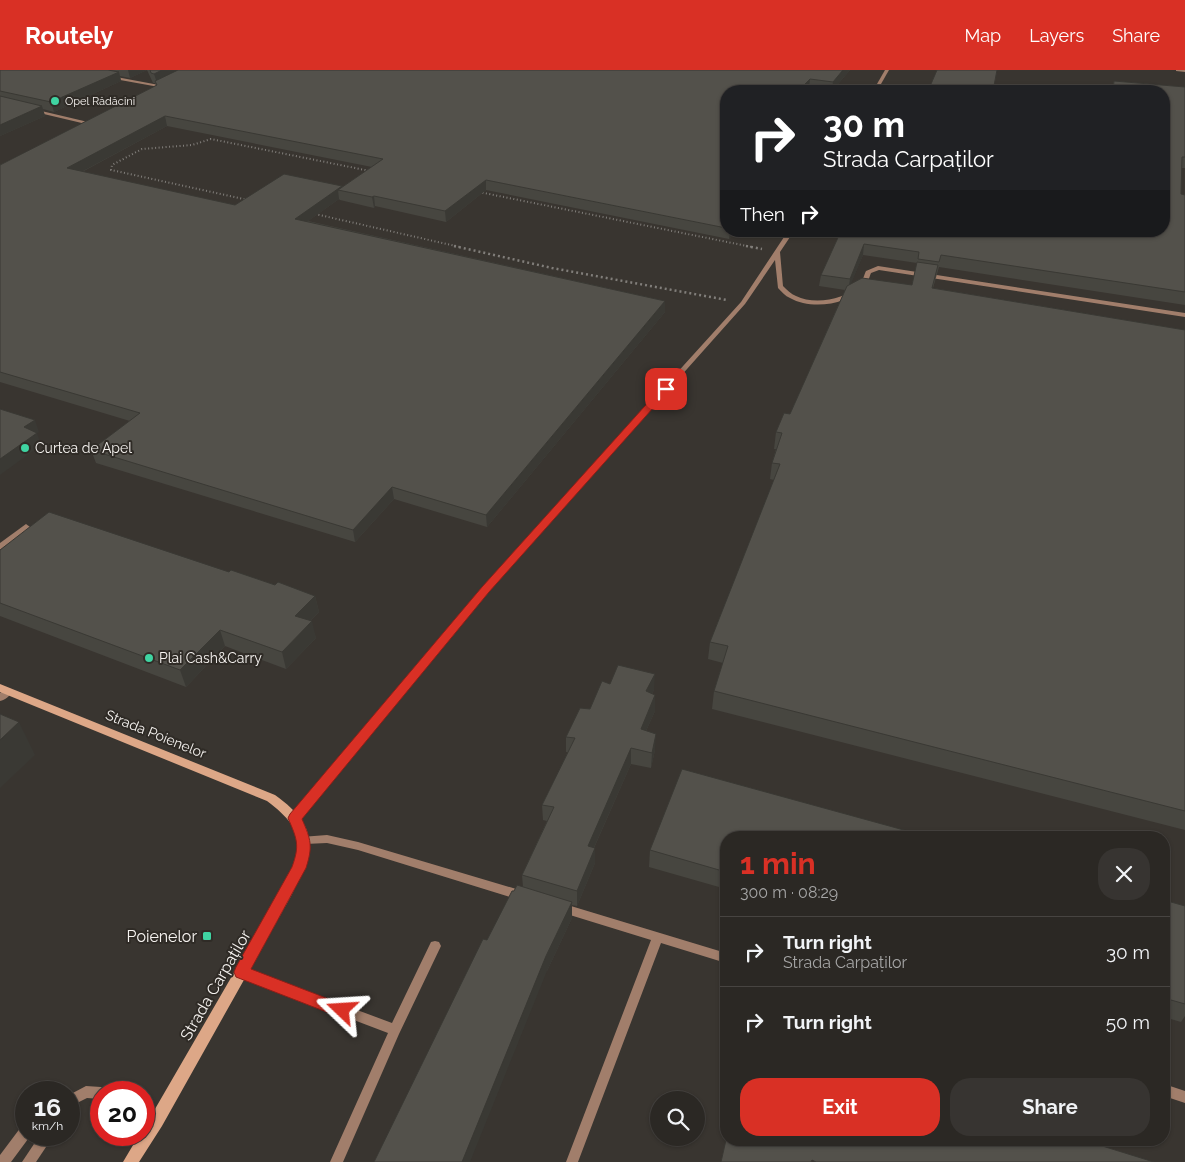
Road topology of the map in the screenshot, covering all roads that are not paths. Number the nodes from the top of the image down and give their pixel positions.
1 (887, 70) edge
2 (1178, 70) edge
3 (1185, 71) edge
4 (103, 75) edge
5 (878, 85) edge
6 (159, 86) edge
7 (28, 108) edge
8 (86, 123) edge
9 (787, 237) edge
10 (777, 252) junction
11 (1185, 315) edge
12 (26, 527) edge
13 (0, 547) edge
14 (3, 692) edge
15 (295, 818) junction
16 (305, 840) junction
17 (658, 937) junction
18 (435, 946) dead end
19 (720, 956) edge
20 (242, 972) junction
21 (395, 1030) junction
22 (1170, 1092) edge
23 (1185, 1097) edge
24 (155, 1110) edge
25 (15, 1146) edge
26 (40, 1146) edge
27 (137, 1146) edge
28 (3, 1162) edge
29 (28, 1162) edge
30 (130, 1162) edge
31 (336, 1162) edge
32 (572, 1162) edge

1 - 5 lane
2 - 3 lane
4 - 6 lane
7 - 8 lane
9 - 10 lane
10 - 11 lane
10 - 15 lane
12 - 13 lane
14 - 15 main road, Strada Poienelor
15 - 16 main road
16 - 17 lane
16 - 20 main road, Strada Carpaților
17 - 19 lane
17 - 32 lane
18 - 21 lane
20 - 21 lane
20 - 24 main road, Strada Carpaților
21 - 31 lane
22 - 23 lane
25 - 28 lane
26 - 29 lane
27 - 30 main road, Strada Carpaților

